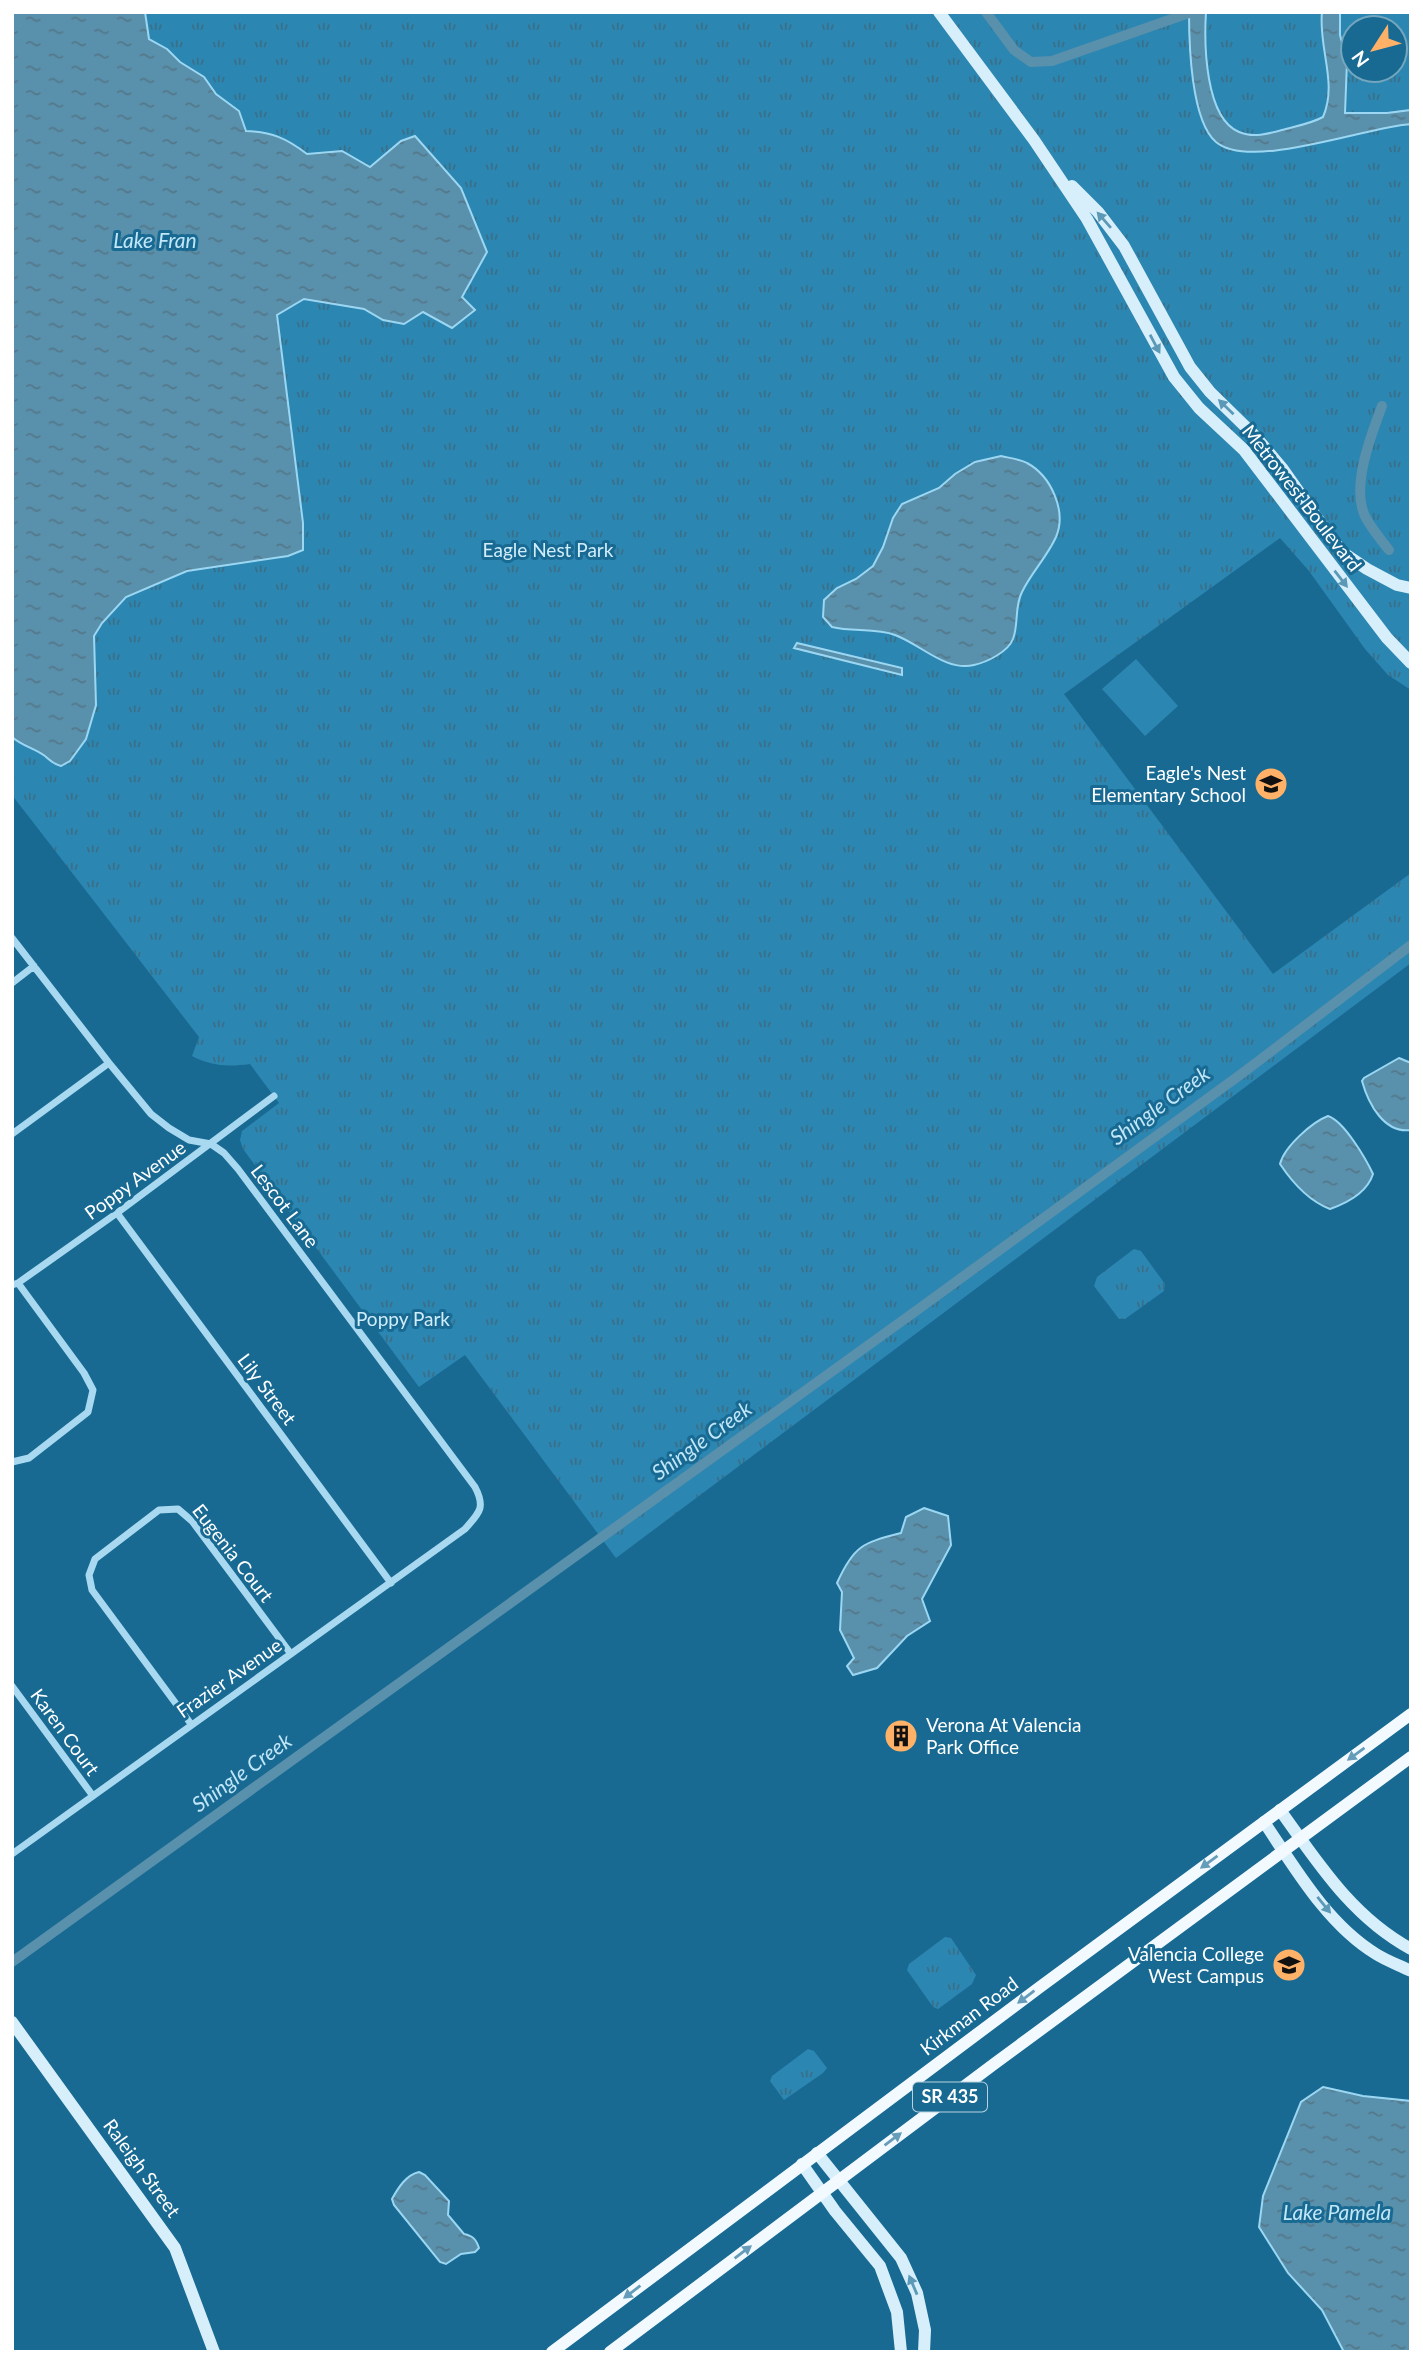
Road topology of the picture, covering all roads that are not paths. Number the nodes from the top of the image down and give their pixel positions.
1 (939, 12) edge
2 (1034, 140) junction
3 (1141, 277) junction
4 (1124, 283) junction
5 (1332, 539) junction
6 (1318, 550) junction
7 (1411, 588) edge
8 (1411, 663) edge
9 (12, 938) edge
10 (34, 966) junction
11 (12, 983) edge
12 (109, 1063) junction
13 (274, 1096) dead end
14 (12, 1134) edge
15 (211, 1144) junction
16 (117, 1213) junction
17 (15, 1284) edge
18 (12, 1462) edge
19 (465, 1529) joint
20 (391, 1583) junction
21 (291, 1654) junction
22 (12, 1686) edge
23 (1411, 1714) edge
24 (191, 1724) junction
25 (1411, 1757) edge
26 (93, 1796) junction
27 (1280, 1810) junction
28 (1264, 1822) junction
29 (1300, 1838) junction
30 (1283, 1850) junction
31 (12, 1854) edge
32 (1411, 1949) edge
33 (1411, 1971) edge
34 (12, 2022) edge
35 (817, 2153) junction
36 (802, 2164) junction
37 (838, 2180) junction
38 (822, 2192) junction
39 (214, 2352) edge
40 (552, 2352) edge
41 (610, 2352) edge
42 (901, 2352) edge
43 (924, 2352) edge

1 - 2 street, Metrowest Boulevard
3 -> 2 street, Metrowest Boulevard
2 - 4 street, Metrowest Boulevard
3 - 4 street
5 -> 3 street, Metrowest Boulevard
4 -> 6 street, Metrowest Boulevard
5 - 6 street
5 - 7 street, Metrowest Boulevard
6 -> 8 street, Metrowest Boulevard
9 - 10 street, Lescot Lane
10 - 11 street
10 - 12 street, Lescot Lane
12 - 14 street
12 - 15 street, Lescot Lane
13 - 15 street, Poppy Avenue
15 - 16 street, Poppy Avenue
15 - 19 street, Lescot Lane
16 - 17 street, Poppy Avenue
16 - 20 street, Lily Street
17 - 18 street
19 - 20 street, Frazier Avenue
20 - 21 street, Frazier Avenue
21 - 24 street, Frazier Avenue
21 - 24 street, Eugenia Court
22 - 26 street, Karen Court
23 -> 27 main road, Kirkman Road / SR 435
24 - 26 street, Frazier Avenue
25 - 29 main road, SR 435
26 - 31 street, Frazier Avenue
27 - 28 main road, Kirkman Road / SR 435
27 - 29 street
28 - 30 street
28 -> 35 main road, Kirkman Road / SR 435
29 - 30 main road, SR 435
29 - 32 street
30 -> 33 street
37 -> 30 main road, SR 435
34 - 39 street, Raleigh Street
35 - 36 main road, Kirkman Road / SR 435
35 - 37 street
36 - 38 street
36 -> 40 main road, Kirkman Road / SR 435
37 - 38 main road, SR 435
43 -> 37 street
41 -> 38 main road, SR 435
38 - 42 street

